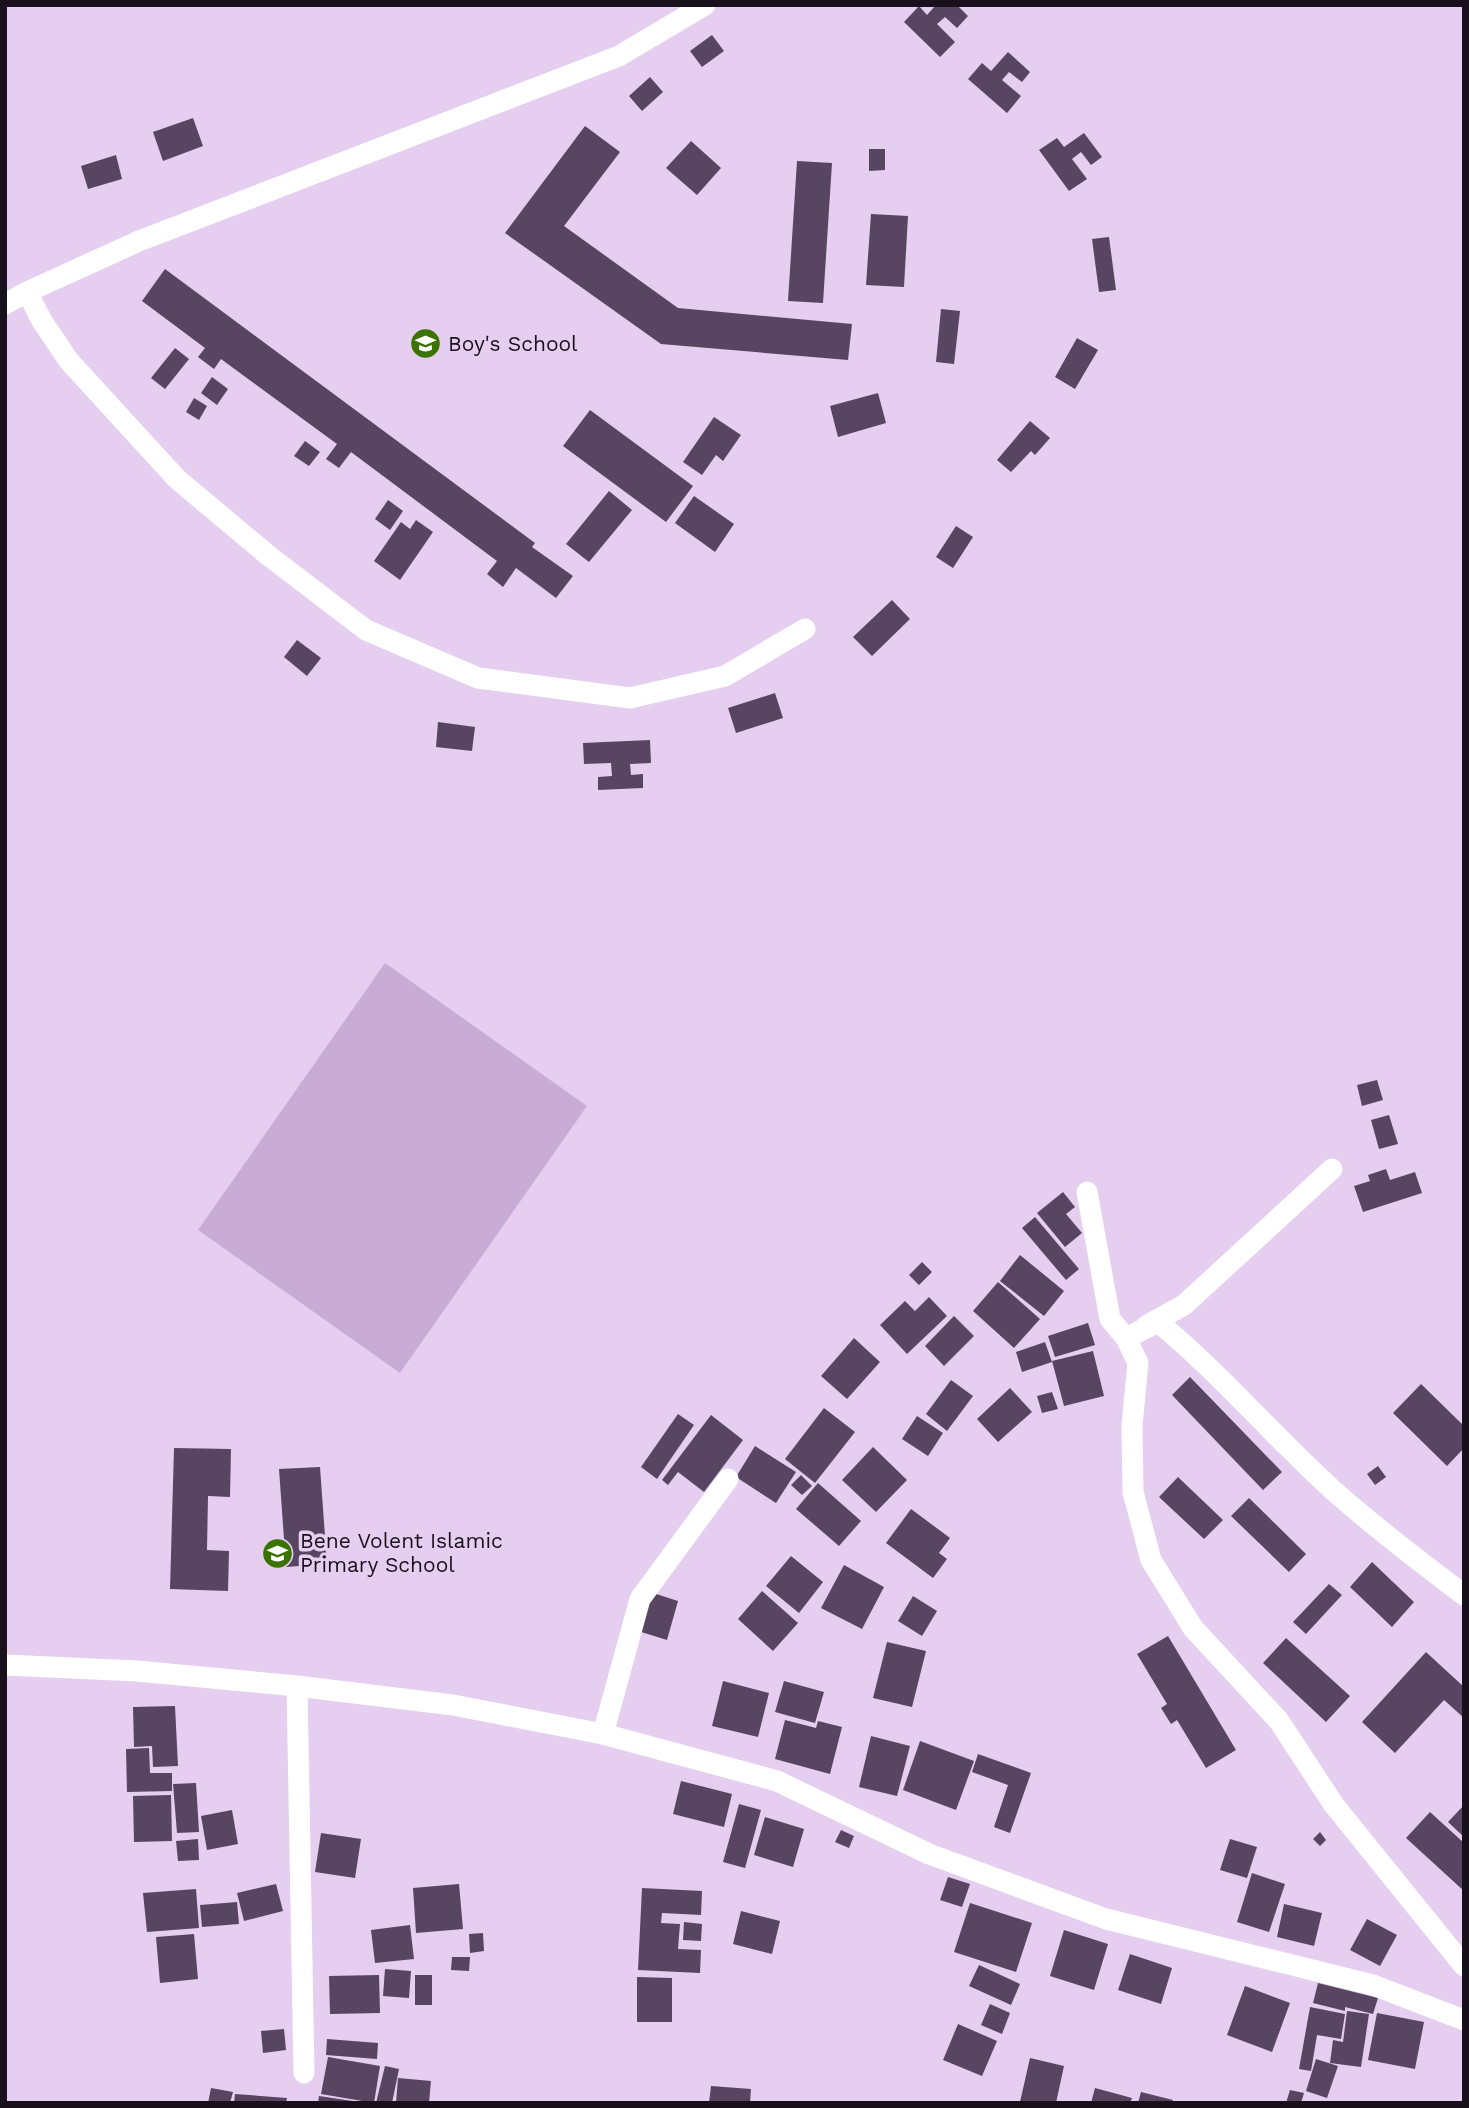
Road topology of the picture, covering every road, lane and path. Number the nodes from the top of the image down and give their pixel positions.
1 (705, 5) edge
2 (27, 292) junction
3 (5, 304) edge
4 (805, 629) dead end
5 (1332, 1169) dead end
6 (1087, 1192) dead end
7 (1126, 1338) junction
8 (728, 1479) dead end
9 (1464, 1595) edge
10 (5, 1665) edge
11 (297, 1686) junction
12 (603, 1734) junction
13 (1464, 1966) edge
14 (1464, 2020) edge
15 (304, 2073) dead end

1 - 2 street
2 - 3 street
2 - 4 street
5 - 7 street
6 - 7 street
7 - 9 street
7 - 13 street
8 - 12 street
10 - 11 street
11 - 12 street
11 - 15 street
12 - 14 street

